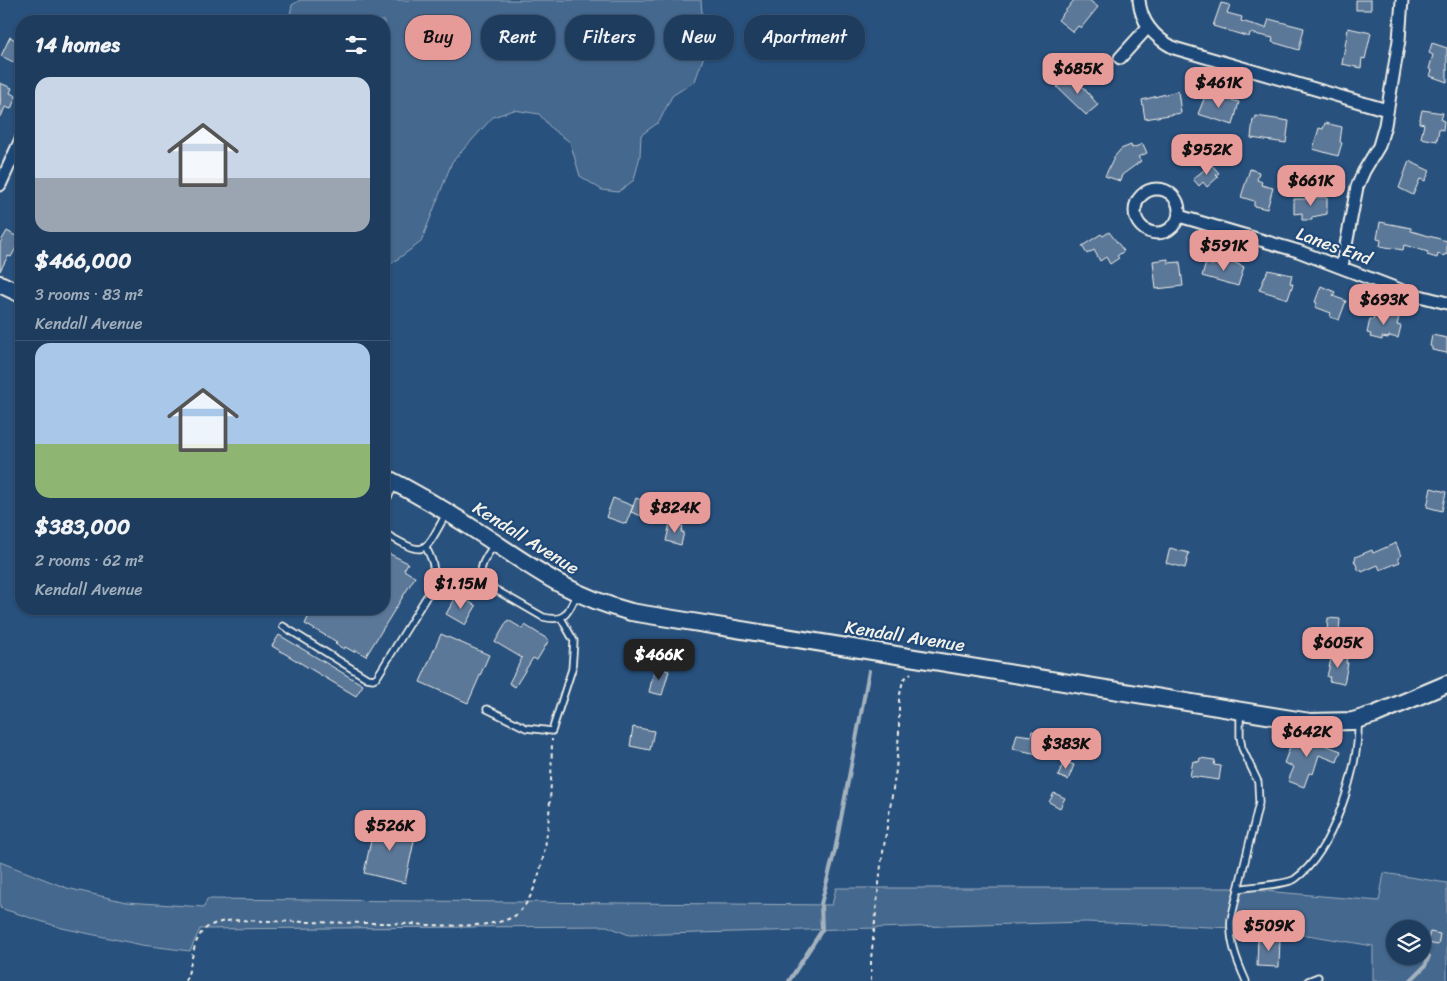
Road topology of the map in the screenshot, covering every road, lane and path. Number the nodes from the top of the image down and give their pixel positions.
1 (1139, 0) edge
2 (1402, 0) edge
3 (1148, 27) junction
4 (1120, 58) dead end
5 (1387, 110) junction
6 (15, 152) edge
7 (0, 184) edge
8 (1179, 216) dead end
9 (1342, 266) junction
10 (0, 284) edge
11 (15, 291) edge
12 (1447, 303) edge
13 (390, 480) edge
14 (447, 512) junction
15 (390, 536) edge
16 (495, 543) junction
17 (425, 546) junction
18 (577, 594) junction
19 (561, 618) junction
20 (283, 626) dead end
21 (926, 659) junction
22 (1447, 684) edge
23 (487, 709) dead end
24 (1240, 712) junction
25 (1357, 720) junction
26 (552, 731) junction
27 (1238, 889) junction
28 (1318, 977) dead end
29 (185, 981) edge
30 (871, 981) edge
31 (1246, 981) edge
32 (1308, 981) edge

1 - 3 street
2 - 5 street
3 - 4 street
3 - 5 street
5 - 9 street
6 - 7 street
8 - 9 street, Lanes End
9 - 12 street, Lanes End
10 - 11 main road
13 - 14 main road, Kendall Avenue
14 - 16 main road, Kendall Avenue
14 - 17 lane
15 - 17 lane
16 - 18 main road, Kendall Avenue
16 - 19 lane
17 - 20 lane
18 - 19 lane
18 - 21 main road, Kendall Avenue
19 - 26 lane
21 - 24 main road, Kendall Avenue
21 - 30 path
22 - 25 main road, Kendall Avenue
23 - 26 lane
24 - 25 main road, Kendall Avenue
24 - 27 lane
25 - 27 lane
26 - 29 path
27 - 31 lane
28 - 32 lane

